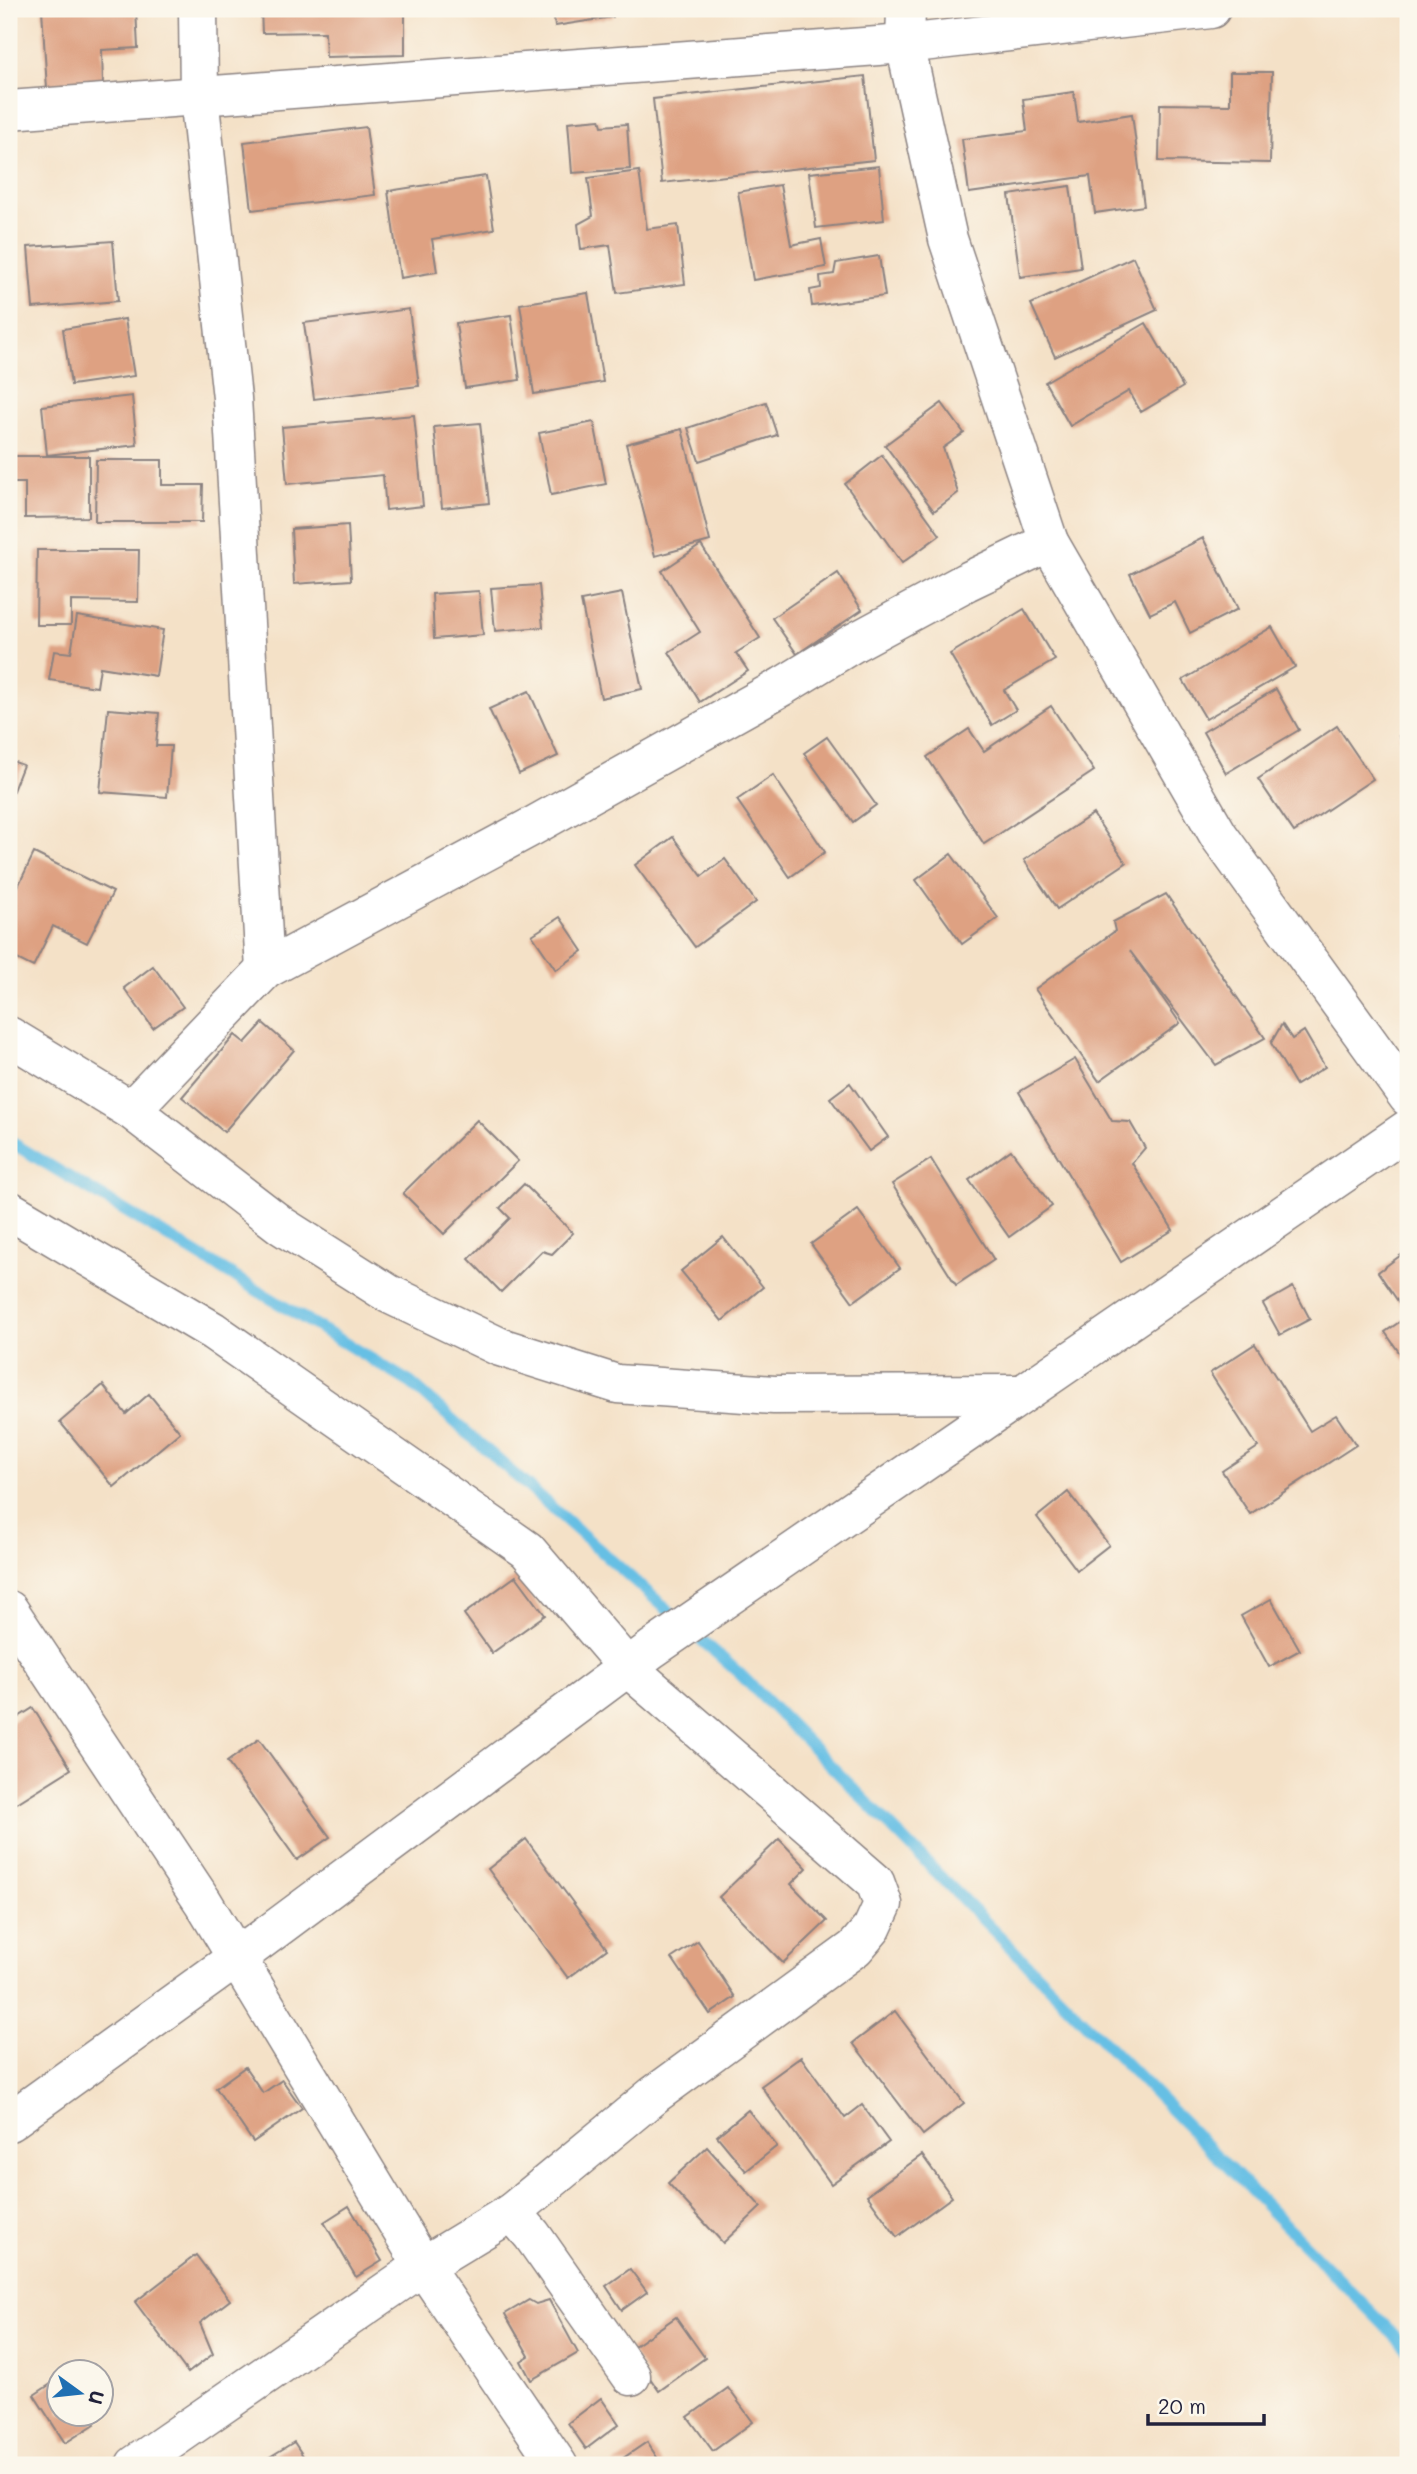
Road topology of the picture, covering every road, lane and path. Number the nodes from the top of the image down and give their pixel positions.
1 (198, 9) edge
2 (1211, 9) edge
3 (905, 26) edge
4 (199, 96) junction
5 (9, 110) edge
6 (1049, 542) junction
7 (265, 970) junction
8 (9, 1036) edge
9 (1408, 1097) edge
10 (131, 1111) junction
11 (1408, 1129) edge
12 (9, 1210) edge
13 (1021, 1394) junction
14 (9, 1611) edge
15 (639, 1658) junction
16 (238, 1957) junction
17 (9, 2121) edge
18 (512, 2212) junction
19 (423, 2266) junction
20 (631, 2376) dead end
21 (135, 2465) edge
22 (558, 2465) edge

1 - 4 street
2 - 3 street
3 - 4 street
3 - 6 street
4 - 5 street
4 - 7 street
6 - 7 street
6 - 9 street
7 - 10 street
8 - 10 street
10 - 13 street
11 - 13 street
12 - 15 street
13 - 15 street
14 - 16 street
15 - 16 street
15 - 18 street
16 - 17 street
16 - 19 street
18 - 19 street
18 - 20 street
19 - 21 street
19 - 22 street

